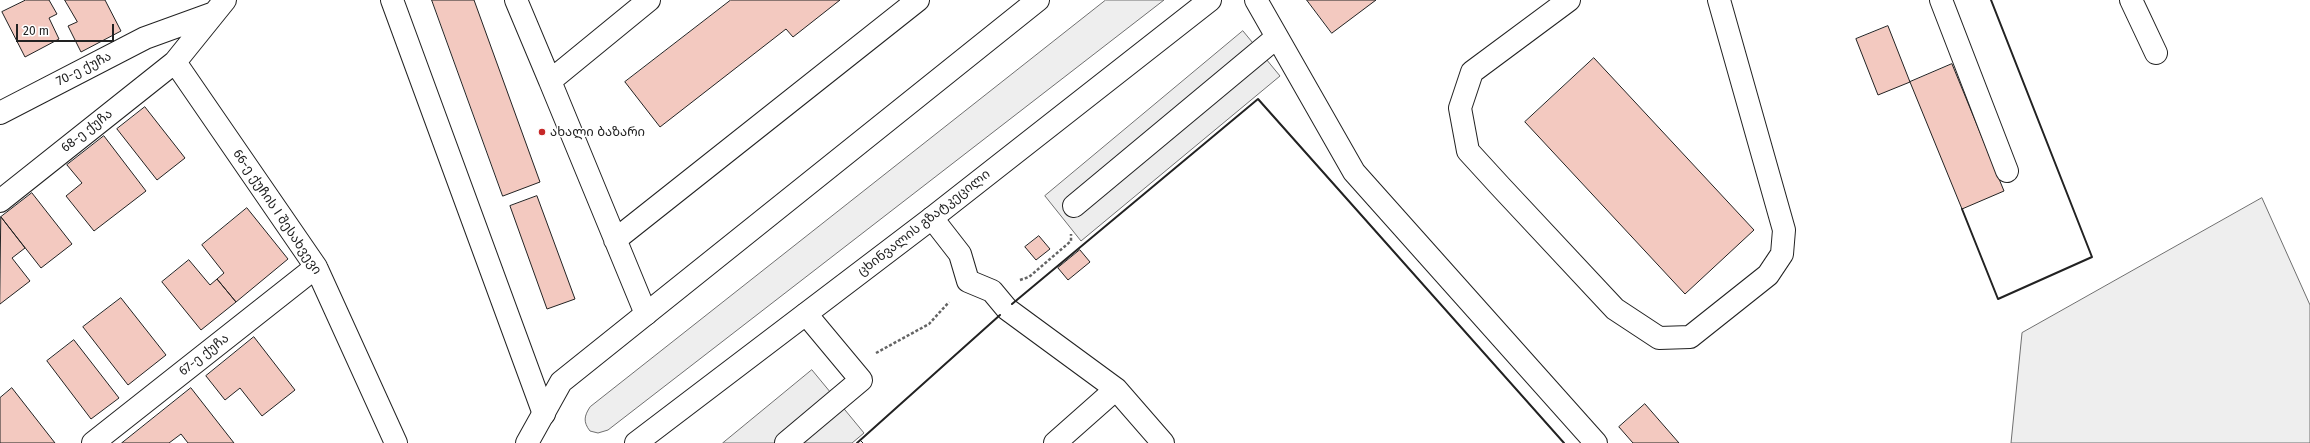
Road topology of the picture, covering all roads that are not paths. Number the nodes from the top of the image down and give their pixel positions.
1 (392, 0) edge
2 (516, 0) edge
3 (649, 0) edge
4 (918, 0) edge
5 (1038, 0) edge
6 (1210, 0) edge
7 (1256, 0) edge
8 (1569, 0) edge
9 (1719, 0) edge
10 (1941, 0) edge
11 (2131, 0) edge
12 (220, 6) edge
13 (1277, 37) junction
14 (2156, 53) dead end
15 (175, 62) junction
16 (550, 81) junction
17 (0, 113) edge
18 (2007, 171) dead end
19 (0, 201) edge
20 (1074, 206) road end
21 (932, 218) junction
22 (615, 240) junction
23 (316, 267) junction
24 (646, 314) junction
25 (806, 314) junction
26 (1116, 388) junction
27 (544, 414) junction
28 (93, 443) edge
29 (396, 443) edge
30 (527, 443) edge
31 (636, 443) edge
32 (786, 443) edge
33 (1055, 443) edge
34 (1163, 443) edge
35 (1596, 443) edge

1 - 27 street
2 - 16 street
3 - 16 street
4 - 22 street
5 - 24 street
6 - 21 street, ცხინვალის გზატკეცილი
7 - 13 street
8 - 9 street
10 - 18 street
11 - 14 street
12 - 15 street
12 - 17 street, 70-ე ქუჩა
13 - 20 street
13 - 35 street
15 - 19 street, 68-ე ქუჩა
15 - 23 street, 66-ე ქუჩის I შესახვევი
16 - 22 street
21 - 25 street, ცხინვალის გზატკეცილი
21 - 26 street
22 - 24 street
23 - 28 street, 67-ე ქუჩა
23 - 29 street, 66-ე ქუჩის I შესახვევი
24 - 27 street
25 - 31 street, ცხინვალის გზატკეცილი
25 - 32 street
26 - 33 street
26 - 34 street
27 - 30 street

